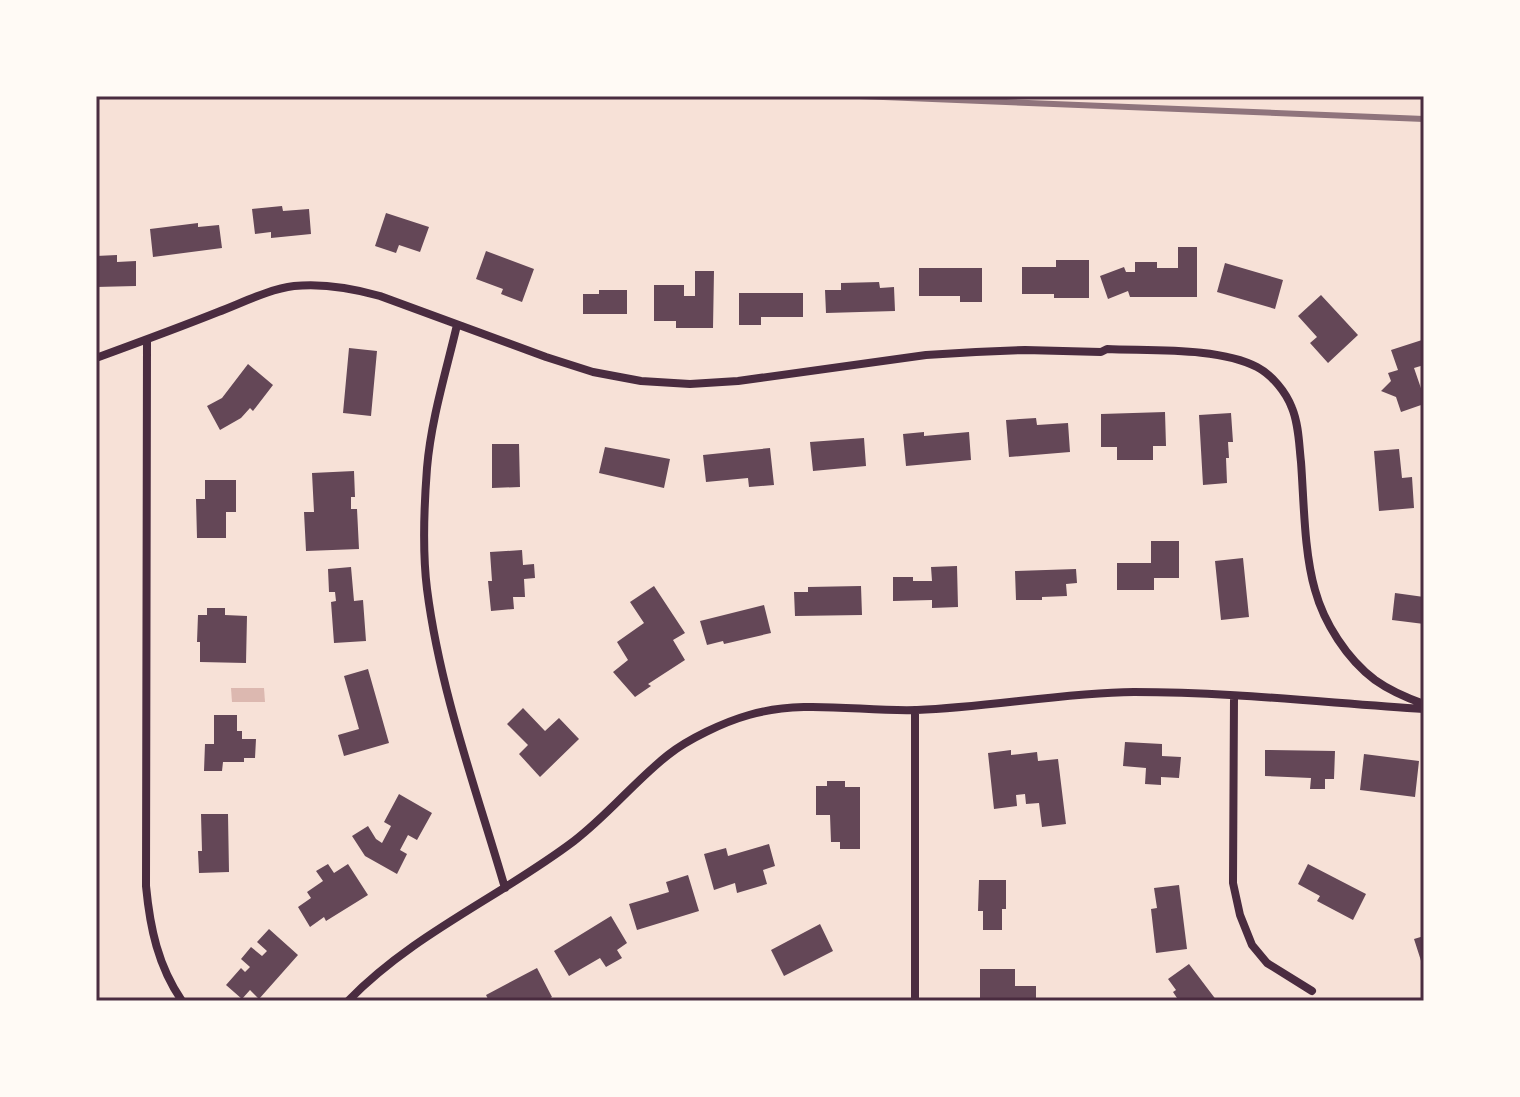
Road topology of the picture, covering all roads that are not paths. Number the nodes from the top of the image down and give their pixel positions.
1 (457, 325) junction
2 (147, 340) junction
3 (96, 358) edge
4 (1234, 696) junction
5 (1424, 707) edge
6 (915, 710) junction
7 (505, 888) junction
8 (1312, 991) dead end
9 (182, 1001) edge
10 (348, 1001) edge
11 (915, 1001) edge

1 - 2 street
1 - 5 street
1 - 7 street
2 - 3 street
2 - 9 street
4 - 5 street
4 - 6 street
4 - 8 street
6 - 7 street
6 - 11 street
7 - 10 street

